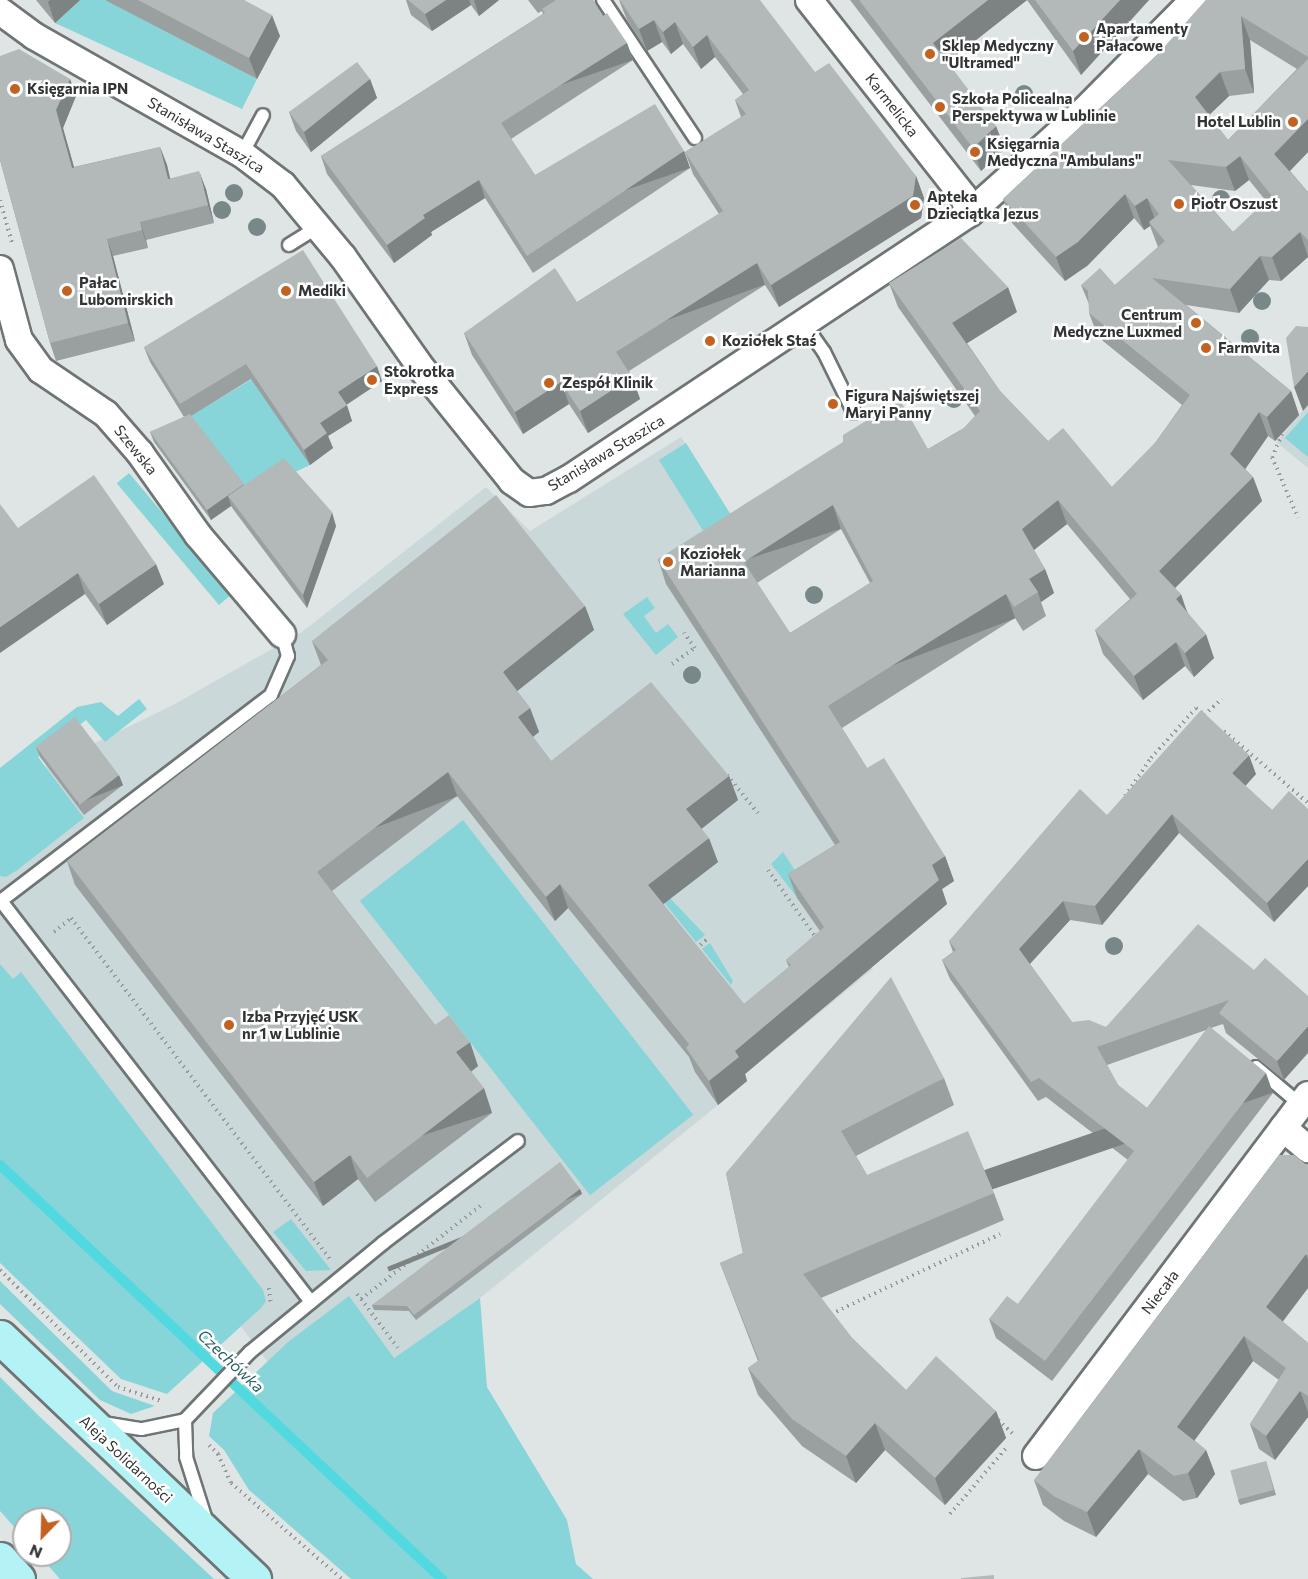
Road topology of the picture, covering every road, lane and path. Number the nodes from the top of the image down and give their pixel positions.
1 (603, 0) edge
2 (809, 0) edge
3 (1194, 0) edge
4 (0, 11) edge
5 (263, 116) dead end
6 (695, 138) dead end
7 (242, 154) junction
8 (970, 213) junction
9 (319, 226) junction
10 (289, 245) dead end
11 (0, 269) edge
12 (805, 325) junction
13 (854, 413) dead end
14 (1282, 434) edge
15 (1298, 518) dead end
16 (684, 633) edge
17 (282, 634) joint
18 (672, 664) dead end
19 (1222, 699) dead end
20 (1204, 715) junction
21 (1213, 722) edge
22 (1221, 729) edge
23 (721, 768) edge
24 (1122, 799) edge
25 (1308, 803) edge
26 (758, 813) dead end
27 (768, 870) dead end
28 (51, 934) dead end
29 (707, 939) dead end
30 (688, 941) edge
31 (819, 943) edge
32 (694, 951) junction
33 (703, 959) edge
34 (1243, 1057) edge
35 (1304, 1100) edge
36 (1284, 1128) junction
37 (518, 1141) dead end
38 (1308, 1149) edge
39 (484, 1203) dead end
40 (1000, 1234) dead end
41 (0, 1270) edge
42 (343, 1276) junction
43 (361, 1299) junction
44 (311, 1302) junction
45 (837, 1323) edge
46 (0, 1337) edge
47 (398, 1348) dead end
48 (991, 1414) edge
49 (79, 1416) junction
50 (185, 1420) junction
51 (1022, 1429) dead end
52 (1000, 1455) dead end
53 (1036, 1456) dead end
54 (950, 1514) dead end
55 (216, 1544) junction
56 (0, 1559) edge
57 (18, 1579) edge
58 (254, 1579) edge
59 (342, 1579) edge

1 - 6 lane
2 - 8 street, Karmelicka
3 - 8 street, Stanisława Staszica
4 - 7 street, Stanisława Staszica
5 - 7 lane
7 - 9 street, Stanisława Staszica
8 - 12 street, Stanisława Staszica
9 - 10 lane
9 - 12 street, Stanisława Staszica
11 - 17 street, Szewska
12 - 13 lane
14 - 15 path
16 - 18 path
17 - 44 lane
19 - 20 path
20 - 21 path
20 - 24 path
22 - 25 path
23 - 26 path
27 - 31 path
28 - 42 path
29 - 32 path
30 - 32 path
32 - 33 path
34 - 35 lane
35 - 36 street, Niecała
36 - 38 street
36 - 53 street, Niecała
37 - 42 lane
39 - 43 path
40 - 45 path
41 - 50 path
42 - 43 path
42 - 44 lane
43 - 47 path
44 - 50 lane
46 - 49 main road, Aleja Solidarności
48 - 51 path
49 - 50 lane
49 - 55 main road, Aleja Solidarności
50 - 55 lane
50 - 59 path
52 - 54 path
55 - 58 main road, Aleja Solidarności
56 - 57 main road

